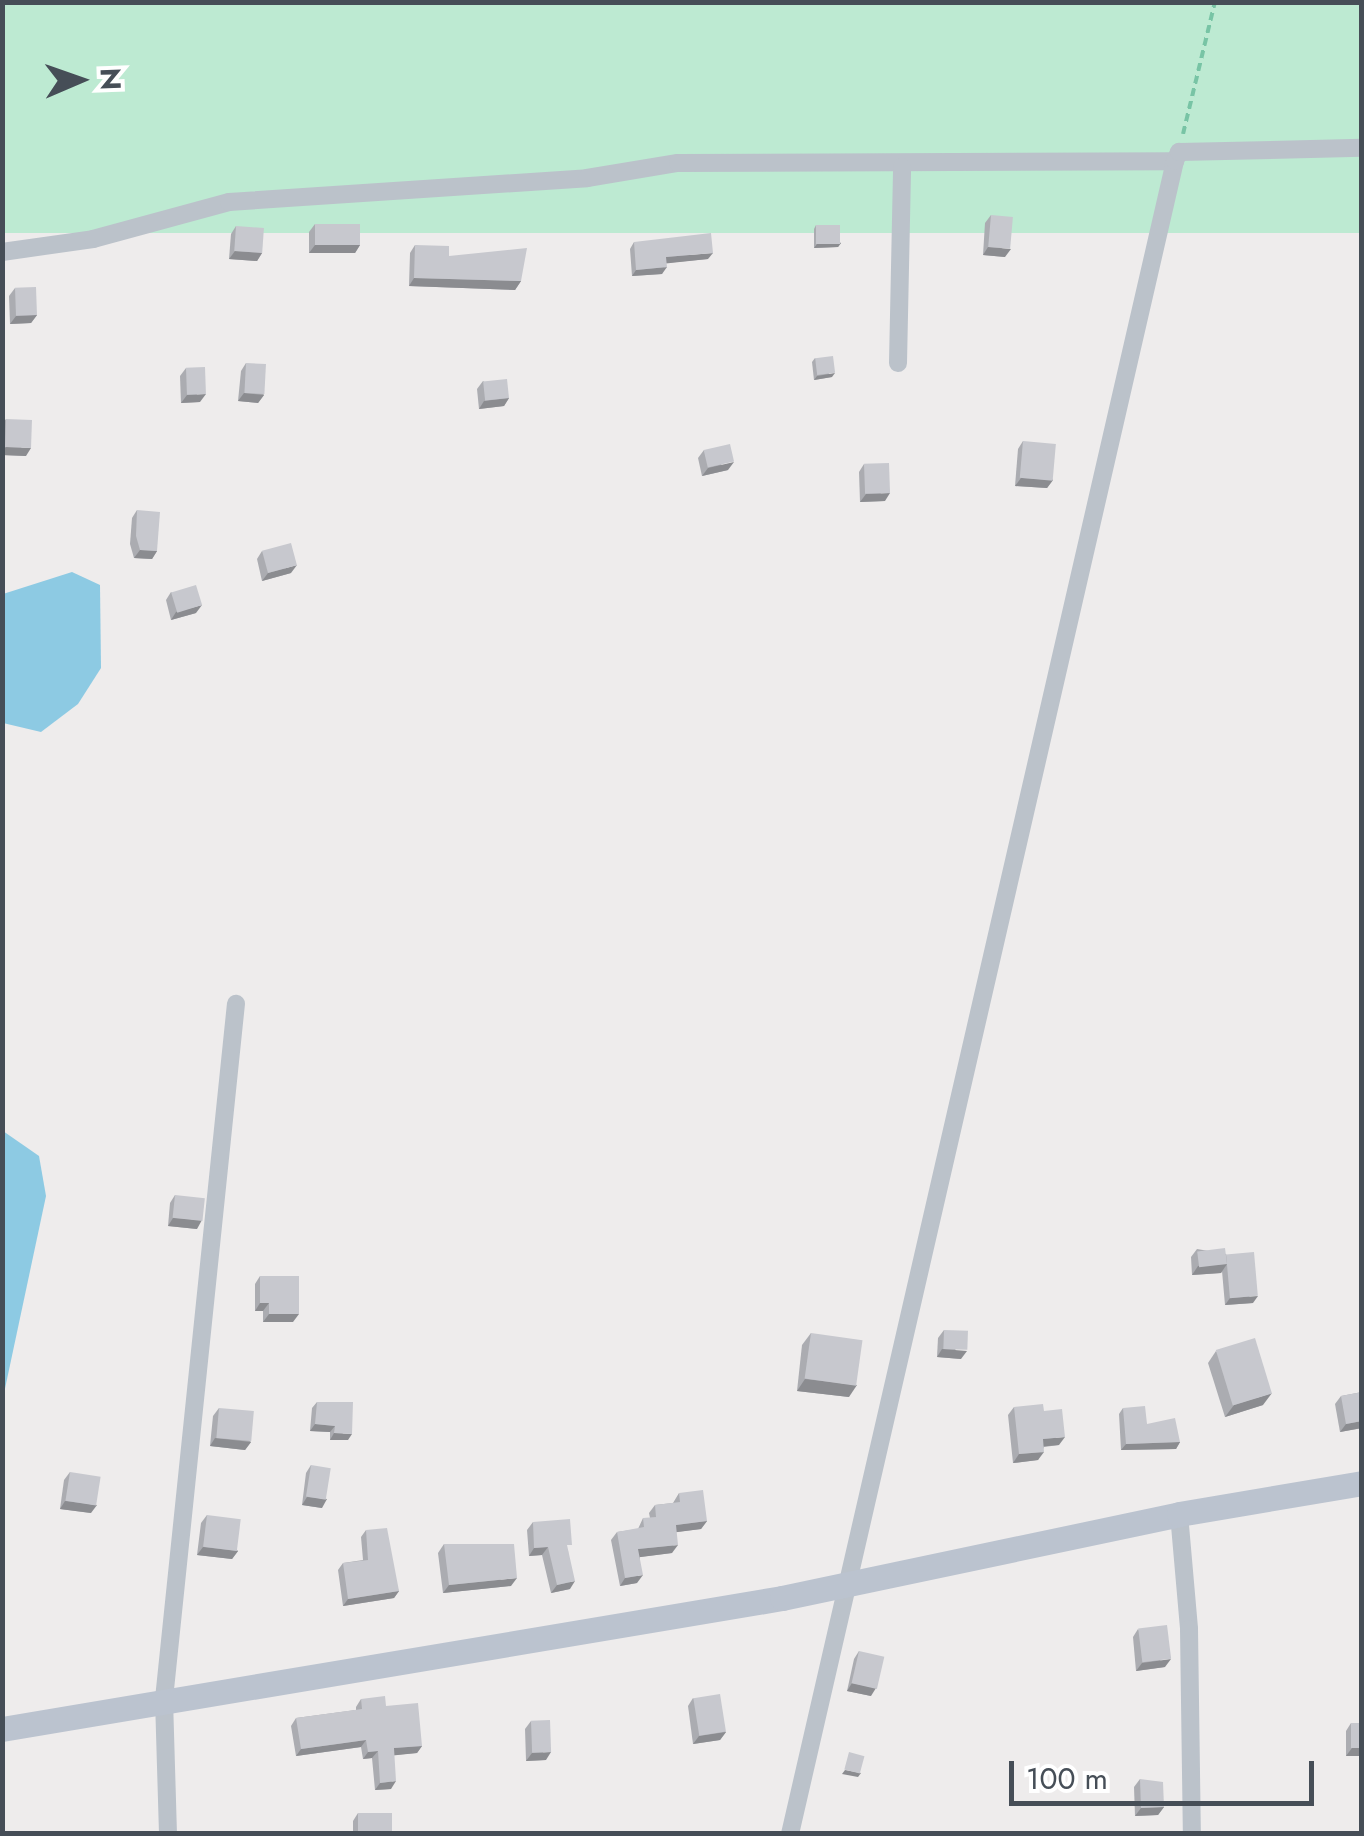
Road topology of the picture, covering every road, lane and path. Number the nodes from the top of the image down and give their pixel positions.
1 (1215, 2) edge
2 (1362, 148) edge
3 (1177, 157) junction
4 (902, 167) junction
5 (2, 252) edge
6 (898, 362) dead end
7 (236, 1004) dead end
8 (1362, 1483) edge
9 (1179, 1514) junction
10 (845, 1583) junction
11 (164, 1699) junction
12 (2, 1729) edge
13 (168, 1834) edge
14 (790, 1834) edge
15 (1192, 1834) edge

1 - 3 path
2 - 3 street
3 - 4 street
3 - 10 street
4 - 5 street
4 - 6 street
7 - 11 street
8 - 9 street
9 - 10 street
9 - 15 street
10 - 11 street
10 - 14 street
11 - 12 street
11 - 13 street

